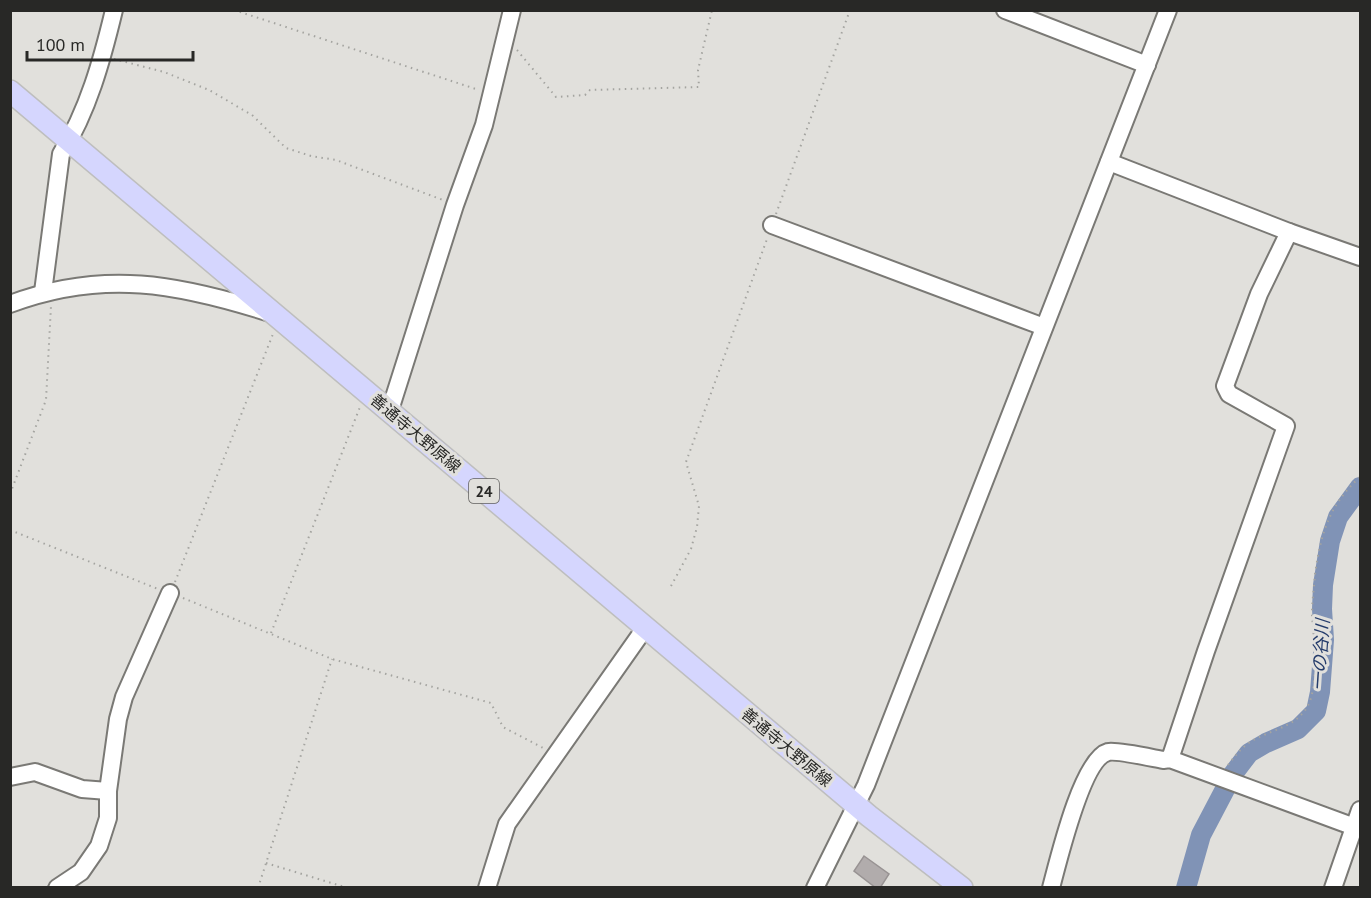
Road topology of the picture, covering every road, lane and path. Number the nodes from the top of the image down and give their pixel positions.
1 (114, 10) edge
2 (234, 10) edge
3 (512, 10) edge
4 (712, 10) edge
5 (850, 10) edge
6 (1005, 10) edge
7 (1168, 10) edge
8 (506, 37) junction
9 (102, 56) junction
10 (1147, 65) junction
11 (10, 91) edge
12 (490, 94) junction
13 (69, 141) junction
14 (1109, 162) junction
15 (455, 205) junction
16 (772, 225) junction
17 (1289, 232) junction
18 (1360, 257) edge
19 (47, 292) junction
20 (10, 304) edge
21 (280, 316) junction
22 (1044, 327) junction
23 (366, 392) junction
24 (390, 410) junction
25 (1360, 477) edge
26 (10, 494) edge
27 (10, 530) edge
28 (671, 586) dead end
29 (170, 593) junction
30 (645, 628) junction
31 (271, 633) junction
32 (332, 659) junction
33 (556, 755) junction
34 (1170, 759) junction
35 (10, 777) edge
36 (1225, 778) junction
37 (108, 791) junction
38 (857, 806) junction
39 (1359, 821) edge
40 (266, 863) junction
41 (57, 888) edge
42 (258, 888) edge
43 (348, 888) edge
44 (487, 888) edge
45 (816, 888) edge
46 (962, 888) edge
47 (1051, 888) edge
48 (1333, 888) edge

1 - 9 street
2 - 12 path
3 - 8 street
4 - 8 path
5 - 16 path
6 - 10 street
7 - 10 street
8 - 12 street
9 - 13 street
9 - 15 path
10 - 14 street
11 - 13 main road, 善通寺大野原線 / 24
12 - 15 street
13 - 19 street
13 - 21 main road, 善通寺大野原線 / 24
14 - 17 street
14 - 22 street
15 - 24 street
16 - 22 street
16 - 28 path
17 - 18 street
17 - 34 street
19 - 20 street
19 - 21 street
19 - 26 path
21 - 23 main road, 善通寺大野原線 / 24
21 - 29 path
22 - 38 street
23 - 24 main road, 善通寺大野原線 / 24
23 - 31 path
24 - 30 main road, 善通寺大野原線 / 24
25 - 36 path
27 - 29 path
29 - 31 path
29 - 37 street
30 - 33 street
30 - 38 main road, 善通寺大野原線 / 24
31 - 32 path
32 - 33 path
32 - 40 path
33 - 44 street
34 - 36 street
34 - 47 street
35 - 37 street
36 - 39 street
37 - 41 street
38 - 45 street
38 - 46 main road, 善通寺大野原線 / 24
39 - 48 street
40 - 42 path
40 - 43 path

